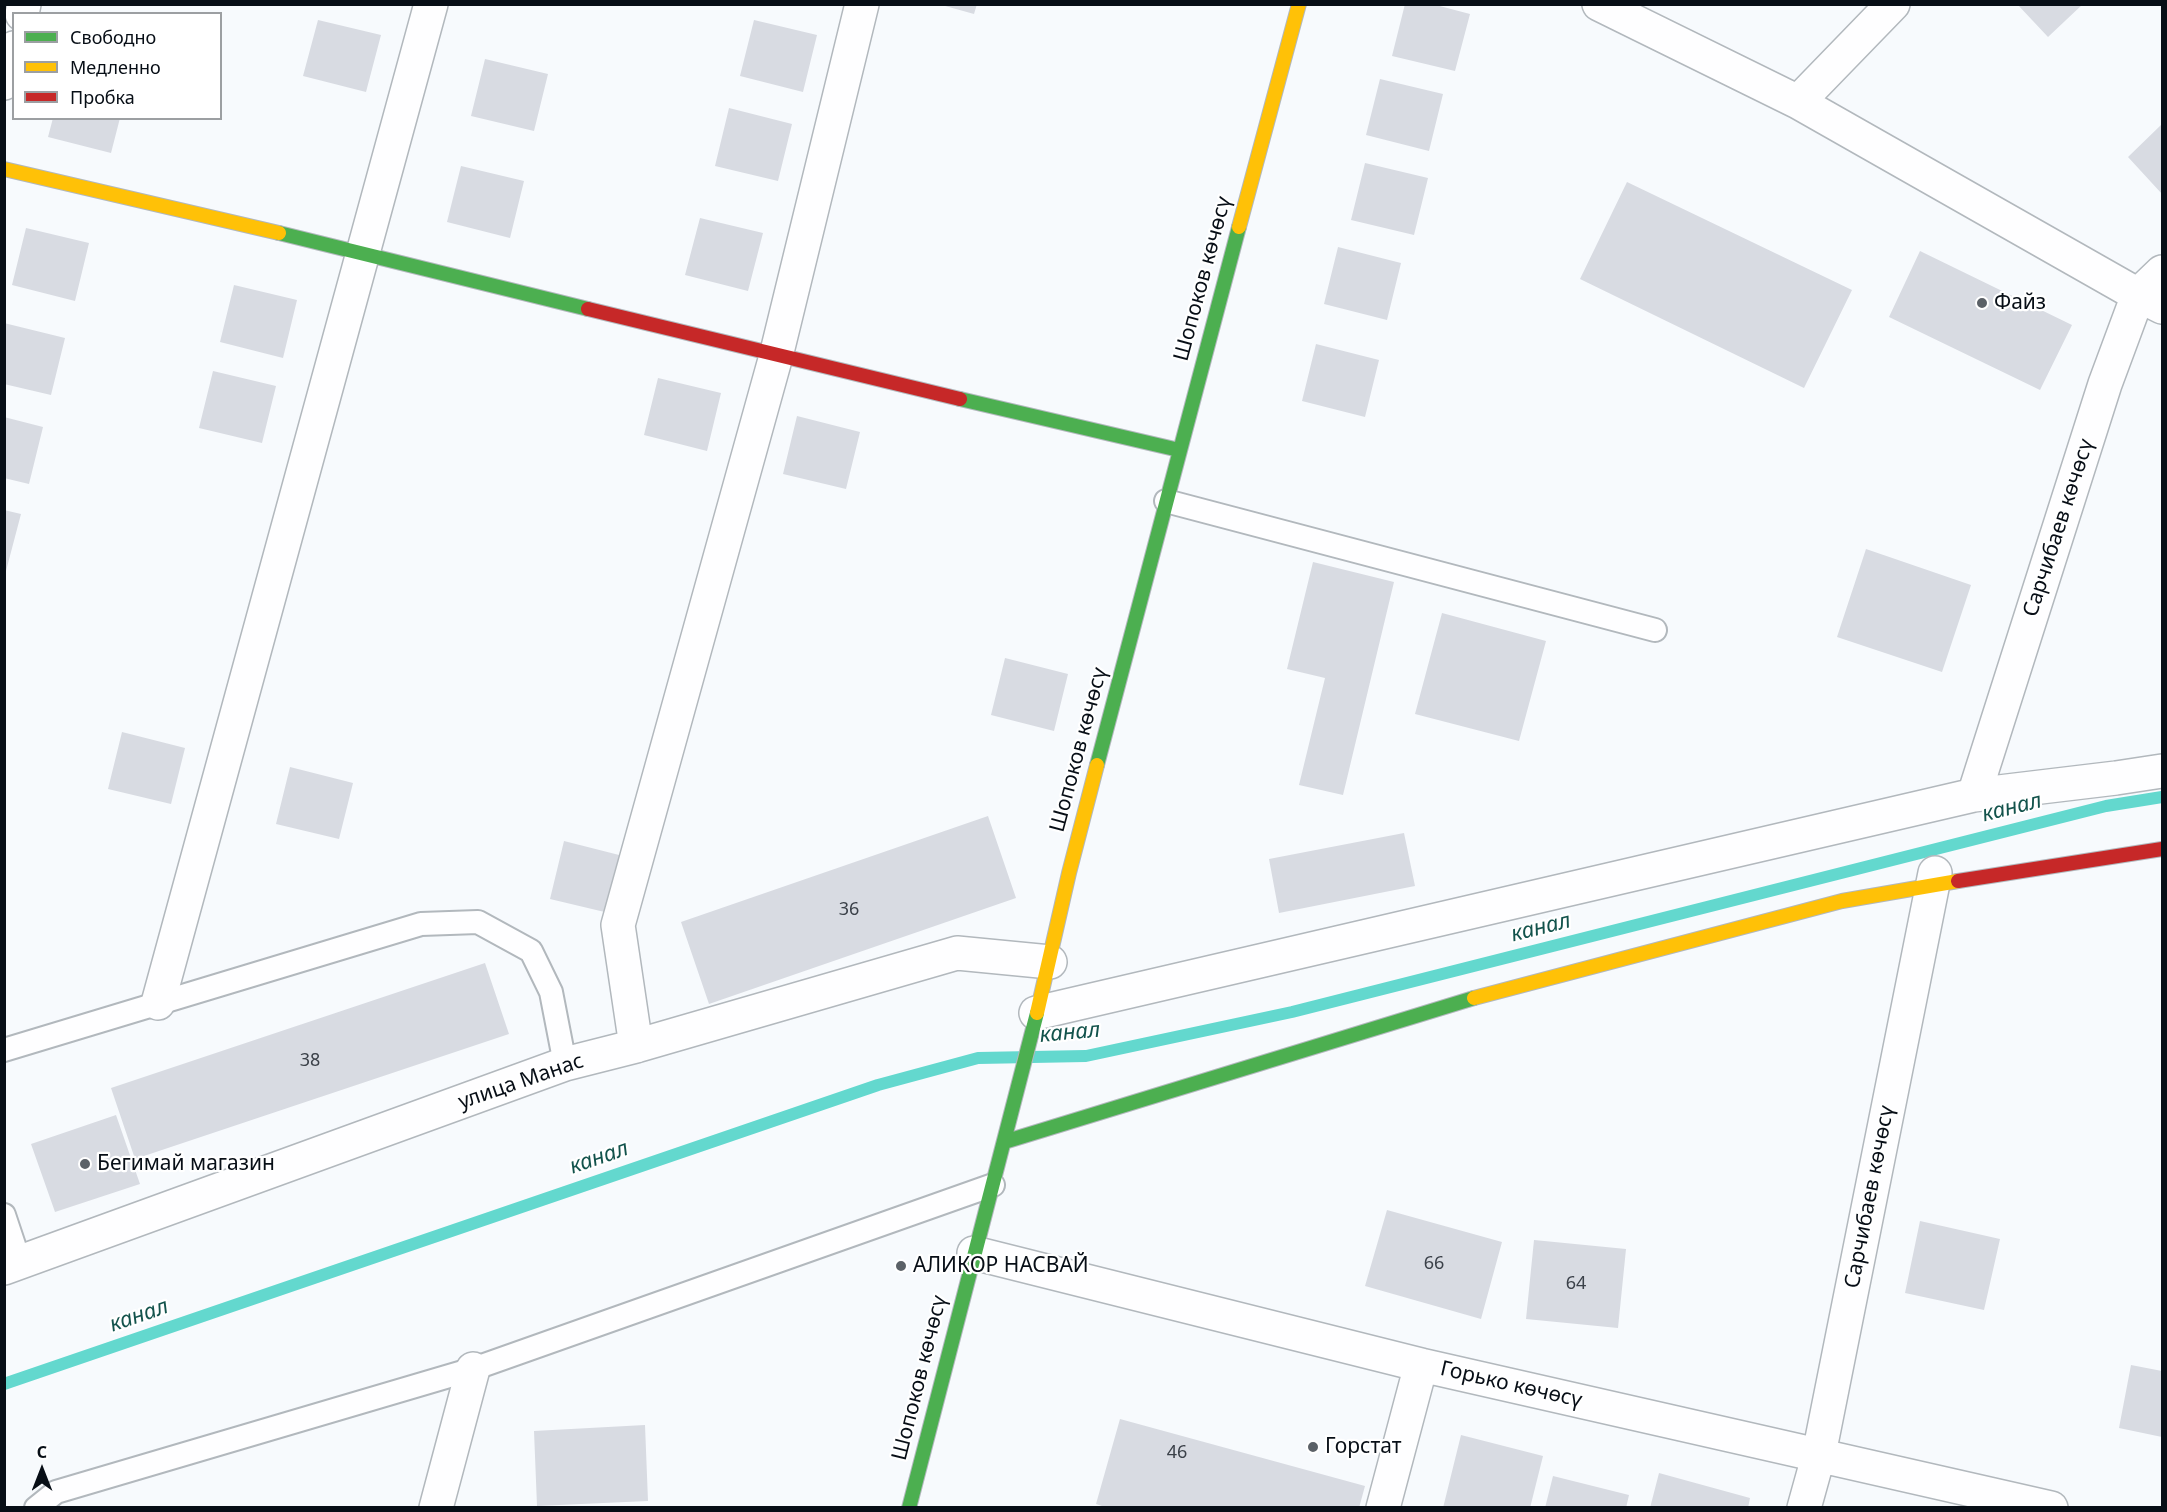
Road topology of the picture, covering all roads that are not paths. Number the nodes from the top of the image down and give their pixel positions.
1 (430, 4) edge
2 (862, 4) edge
3 (1299, 4) edge
4 (1599, 4) edge
5 (1893, 4) edge
6 (12, 55) edge
7 (4, 84) edge
8 (1798, 102) junction
9 (4, 169) edge
10 (362, 253) junction
11 (2163, 272) edge
12 (2150, 301) edge
13 (776, 356) junction
14 (1179, 450) junction
15 (1166, 501) junction
16 (1655, 630) dead end
17 (2163, 771) edge
18 (1974, 795) junction
19 (2163, 849) edge
20 (1934, 879) junction
21 (1050, 962) junction
22 (158, 1003) junction
23 (1036, 1015) junction
24 (636, 1046) junction
25 (4, 1050) edge
26 (565, 1064) junction
27 (1004, 1142) junction
28 (993, 1185) junction
29 (4, 1215) edge
30 (974, 1253) junction
31 (12, 1266) edge
32 (1421, 1365) junction
33 (473, 1369) junction
34 (1819, 1454) junction
35 (36, 1508) edge
36 (436, 1508) edge
37 (909, 1508) edge
38 (1383, 1508) edge
39 (1804, 1508) edge
40 (2051, 1508) edge

1 - 10 street
2 - 13 street
3 - 14 street, Шопоков көчөсү
4 - 8 street
5 - 8 street
6 - 7 street
8 - 12 street
9 - 10 street
10 - 13 street
10 - 22 street
11 - 12 street, Сарчибаев көчөсү
12 - 18 street, Сарчибаев көчөсү
13 - 14 street
13 - 24 street
14 - 15 street, Шопоков көчөсү
15 - 16 lane
15 - 21 street, Шопоков көчөсү
17 - 18 street
18 - 23 street
19 - 20 street
20 - 27 street
20 - 34 street, Сарчибаев көчөсү
21 - 23 street, Шопоков көчөсү
21 - 24 street, улица Манас
22 - 25 lane
22 - 26 lane
23 - 27 street, Шопоков көчөсү
24 - 26 street, улица Манас
26 - 31 street, улица Манас
27 - 28 street, Шопоков көчөсү
28 - 30 street, Шопоков көчөсү
28 - 33 lane
29 - 31 lane
30 - 32 street, Горько көчөсү
30 - 37 street, Шопоков көчөсү
32 - 34 street, Горько көчөсү
32 - 38 street
33 - 35 lane
33 - 36 street
34 - 39 street, Сарчибаев көчөсү
34 - 40 street, Горько көчөсү

